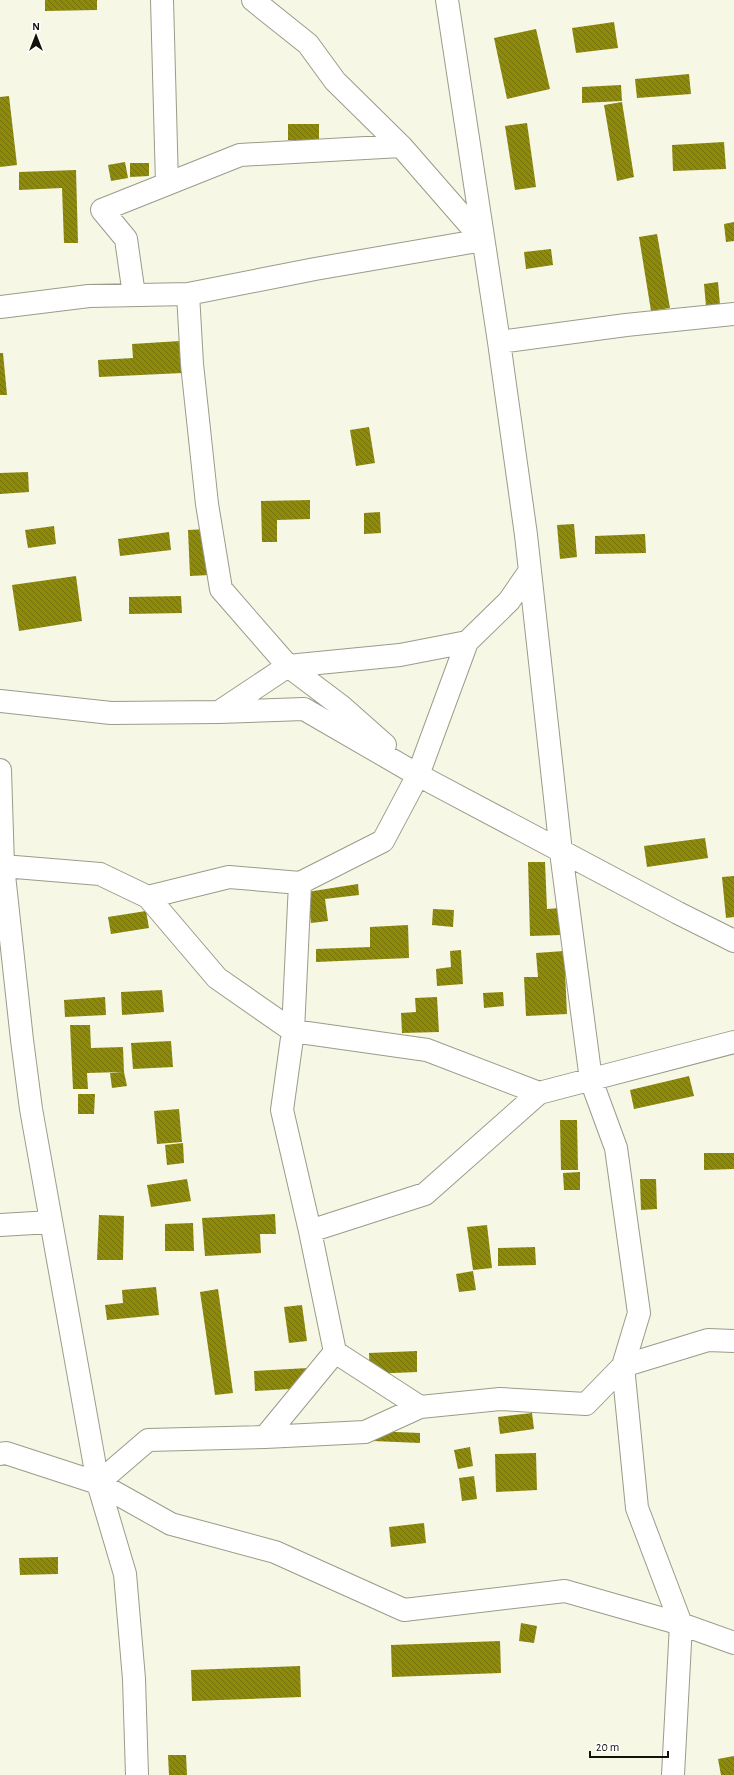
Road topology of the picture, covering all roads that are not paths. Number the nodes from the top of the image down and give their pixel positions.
1 (162, 0) edge
2 (253, 0) edge
3 (446, 0) edge
4 (401, 146) junction
5 (167, 184) junction
6 (483, 240) junction
7 (188, 294) junction
8 (134, 295) junction
9 (0, 307) edge
10 (734, 314) edge
11 (499, 342) junction
12 (529, 572) junction
13 (467, 642) junction
14 (288, 666) junction
15 (0, 701) edge
16 (219, 712) junction
17 (0, 770) edge
18 (418, 775) junction
19 (561, 852) junction
20 (2, 867) edge
21 (300, 883) junction
22 (148, 897) junction
23 (734, 941) edge
24 (293, 1031) junction
25 (734, 1042) edge
26 (591, 1080) junction
27 (538, 1093) junction
28 (51, 1222) junction
29 (0, 1225) edge
30 (310, 1231) junction
31 (734, 1341) edge
32 (335, 1352) junction
33 (622, 1366) junction
34 (420, 1407) junction
35 (264, 1437) junction
36 (0, 1454) edge
37 (98, 1483) junction
38 (681, 1624) junction
39 (734, 1643) edge
40 (137, 1775) edge
41 (673, 1775) edge

1 - 5 street
2 - 4 street
3 - 6 street
4 - 5 street
4 - 6 street
5 - 8 street
6 - 7 street
6 - 11 street
7 - 8 street
7 - 14 street
8 - 9 street
10 - 11 street
11 - 12 street
12 - 13 street
12 - 19 street
13 - 14 street
13 - 18 street
14 - 16 street
14 - 18 street
15 - 16 street
16 - 18 street
17 - 20 street
18 - 19 street
18 - 21 street
19 - 23 street
19 - 26 street
20 - 22 street
20 - 28 street
21 - 22 street
21 - 24 street
22 - 24 street
24 - 27 street
24 - 30 street
25 - 26 street
26 - 27 street
26 - 33 street
27 - 30 street
28 - 29 street
28 - 37 street
30 - 32 street
31 - 33 street
32 - 34 street
32 - 35 street
33 - 34 street
33 - 38 street
34 - 35 street
35 - 37 street
36 - 37 street
37 - 38 street
37 - 40 street
38 - 39 street
38 - 41 street

